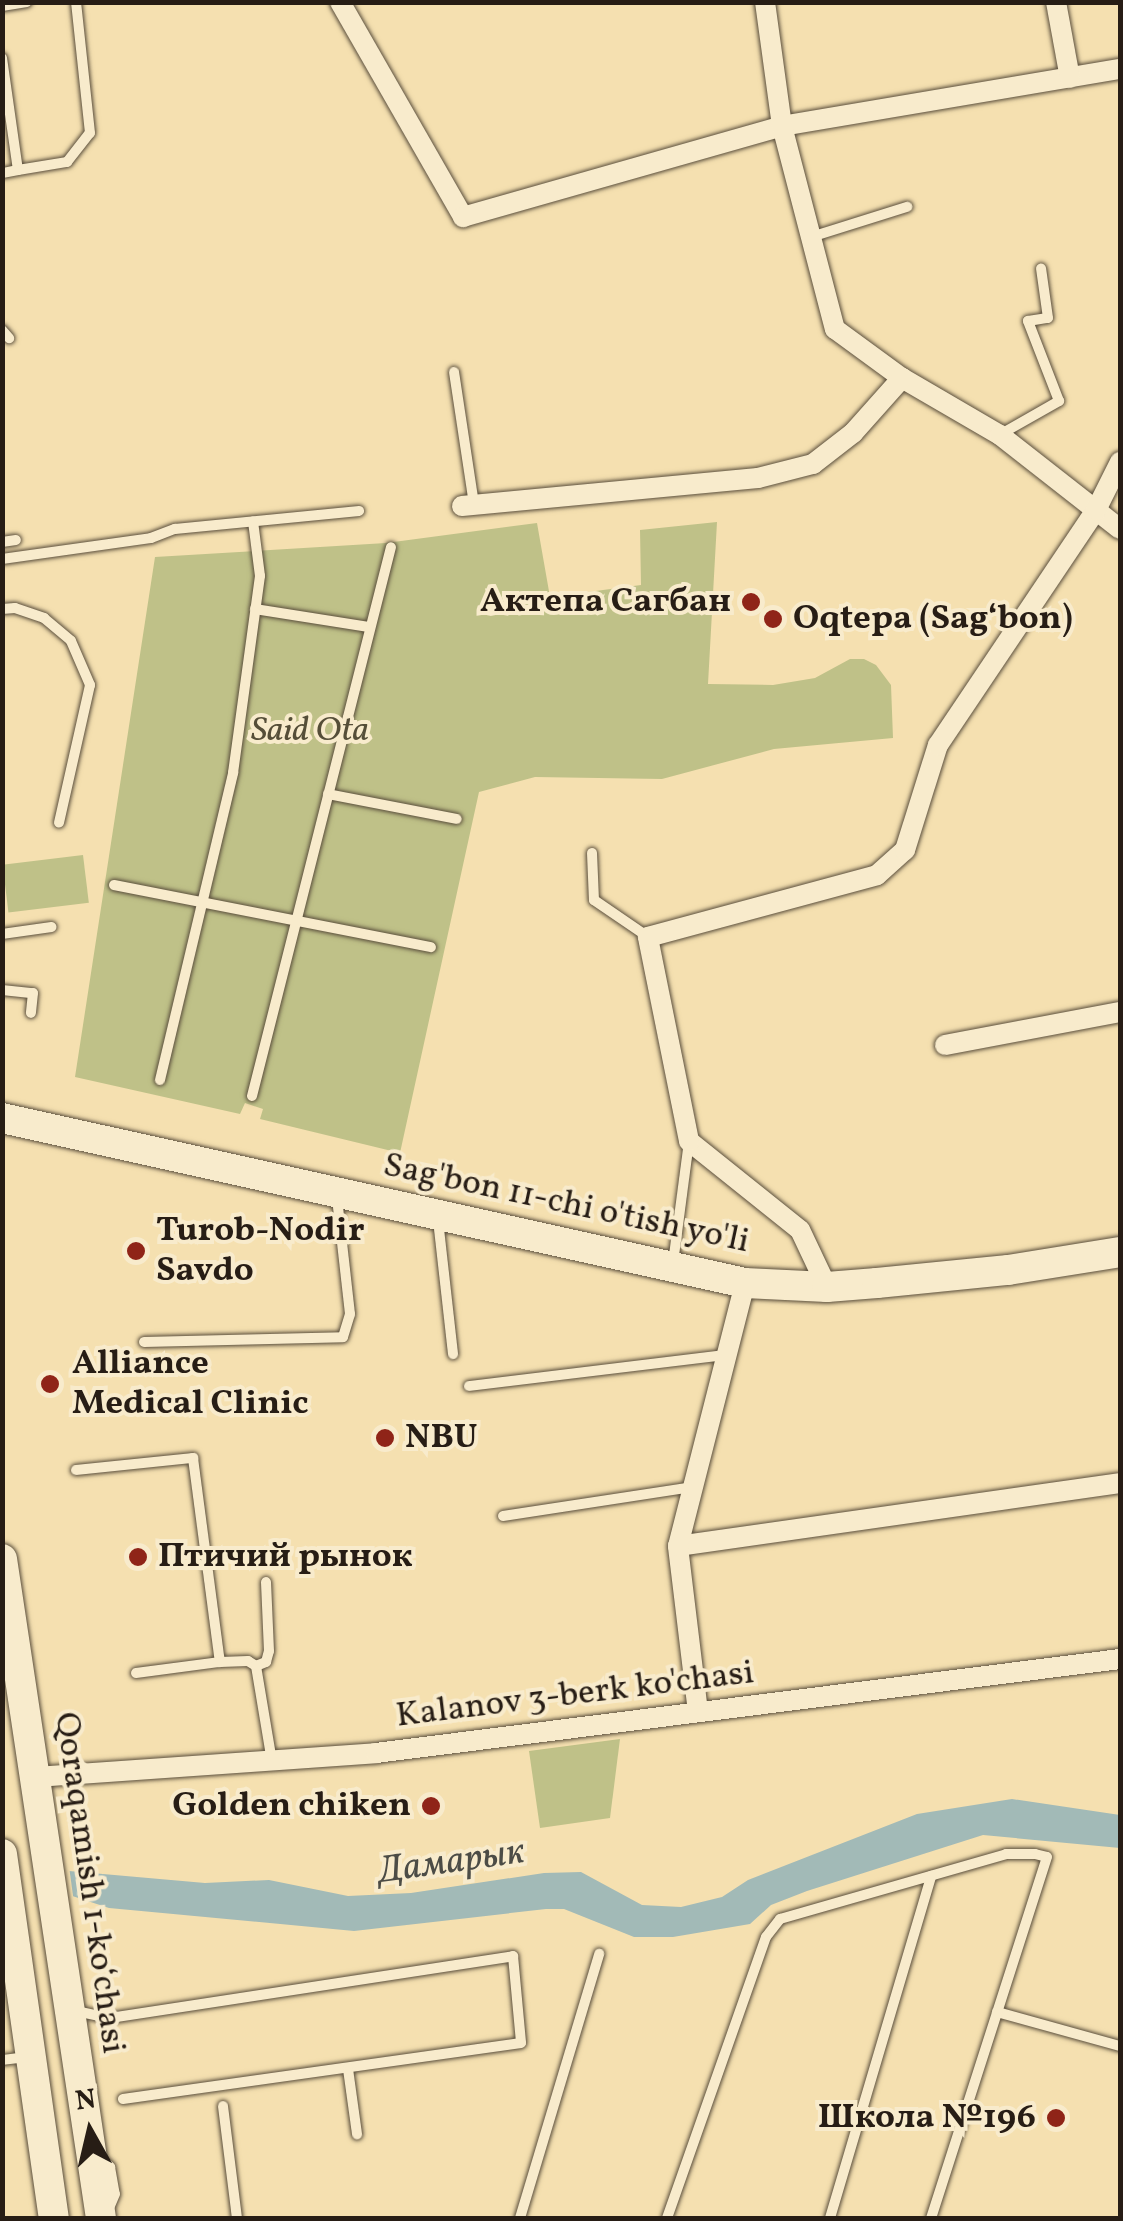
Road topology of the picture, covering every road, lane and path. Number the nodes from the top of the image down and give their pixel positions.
1 (28, 2) edge
2 (76, 2) edge
3 (340, 2) edge
4 (765, 2) edge
5 (1056, 2) edge
6 (2, 6) edge
7 (2, 58) edge
8 (1120, 69) edge
9 (1070, 78) junction
10 (782, 126) junction
11 (18, 170) junction
12 (2, 173) edge
13 (908, 208) dead end
14 (811, 236) junction
15 (1041, 268) dead end
16 (454, 372) dead end
17 (902, 378) junction
18 (1000, 435) junction
19 (1120, 462) edge
20 (468, 505) joint
21 (359, 510) dead end
22 (1096, 510) junction
23 (253, 521) junction
24 (1120, 529) edge
25 (16, 540) dead end
26 (2, 542) edge
27 (391, 547) dead end
28 (2, 559) edge
29 (2, 609) edge
30 (256, 609) junction
31 (370, 627) junction
32 (328, 794) junction
33 (457, 820) dead end
34 (59, 823) dead end
35 (592, 853) dead end
36 (114, 885) dead end
37 (206, 903) junction
38 (295, 921) junction
39 (52, 927) dead end
40 (2, 934) edge
41 (648, 937) junction
42 (431, 948) dead end
43 (2, 990) edge
44 (1120, 1012) edge
45 (31, 1013) dead end
46 (946, 1044) dead end
47 (160, 1080) dead end
48 (252, 1096) dead end
49 (2, 1118) edge
50 (689, 1141) junction
51 (336, 1192) junction
52 (438, 1214) junction
53 (1120, 1252) edge
54 (673, 1269) junction
55 (746, 1284) junction
56 (827, 1287) junction
57 (144, 1342) dead end
58 (453, 1354) dead end
59 (726, 1355) junction
60 (468, 1386) dead end
61 (76, 1470) dead end
62 (1120, 1483) edge
63 (692, 1487) junction
64 (503, 1516) dead end
65 (678, 1546) junction
66 (2, 1558) edge
67 (266, 1582) dead end
68 (1120, 1659) edge
69 (220, 1662) junction
70 (256, 1666) junction
71 (136, 1674) dead end
72 (698, 1712) junction
73 (272, 1763) junction
74 (35, 1778) junction
75 (2, 1854) edge
76 (931, 1876) junction
77 (10, 1939) edge
78 (599, 1954) dead end
79 (70, 2010) junction
80 (997, 2012) junction
81 (1120, 2046) edge
82 (17, 2058) edge
83 (348, 2069) junction
84 (123, 2098) dead end
85 (223, 2106) dead end
86 (357, 2134) dead end
87 (54, 2218) edge
88 (103, 2218) edge
89 (236, 2218) edge
90 (520, 2218) edge
91 (667, 2218) edge
92 (830, 2218) edge
93 (931, 2218) edge

1 - 6 lane
2 - 11 lane
3 - 10 street
4 - 10 street
5 - 9 street
7 - 11 lane
8 - 9 street
9 - 10 street
10 - 14 street
11 - 12 lane
13 - 14 lane
14 - 17 street
15 - 18 lane
16 - 20 lane
17 - 18 street
17 - 20 street
18 - 22 street
19 - 22 street
21 - 23 lane
22 - 24 street
22 - 41 street
23 - 28 lane
23 - 30 lane
25 - 26 lane
27 - 31 lane
29 - 34 lane
30 - 31 lane
30 - 37 lane
31 - 32 lane
32 - 33 lane
32 - 38 lane
35 - 41 lane
36 - 37 lane
37 - 38 lane
37 - 47 lane
38 - 42 lane
38 - 48 lane
39 - 40 lane
41 - 50 street
43 - 45 lane
44 - 46 street
49 - 51 main road, Sag'bon 11-chi o'tish yo'li
50 - 54 lane
50 - 56 street
51 - 52 main road, Sag'bon 11-chi o'tish yo'li
51 - 57 lane
52 - 54 main road, Sag'bon 11-chi o'tish yo'li
52 - 58 lane
53 - 56 main road, Sag'bon 11-chi o'tish yo'li
54 - 55 main road, Sag'bon 11-chi o'tish yo'li
55 - 56 main road, Sag'bon 11-chi o'tish yo'li
55 - 59 street
59 - 60 lane
59 - 63 street
61 - 69 lane
62 - 65 street
63 - 64 lane
63 - 65 street
65 - 72 street
66 - 74 main road, Qoraqamish 1-koʻchasi
67 - 70 lane
68 - 72 street, Kalanov 3-berk ko'chasi
69 - 70 lane
69 - 71 lane
70 - 73 lane
72 - 73 street, Kalanov 3-berk ko'chasi
73 - 74 street, Kalanov 3-berk ko'chasi
74 - 79 main road, Qoraqamish 1-koʻchasi
75 - 77 main road
76 - 80 lane
76 - 91 lane
76 - 92 lane
77 - 82 main road
78 - 90 lane
79 - 83 lane
79 - 88 main road, Qoraqamish 1-koʻchasi
80 - 81 lane
80 - 93 lane
82 - 87 main road
83 - 84 lane
83 - 86 lane
85 - 89 lane

